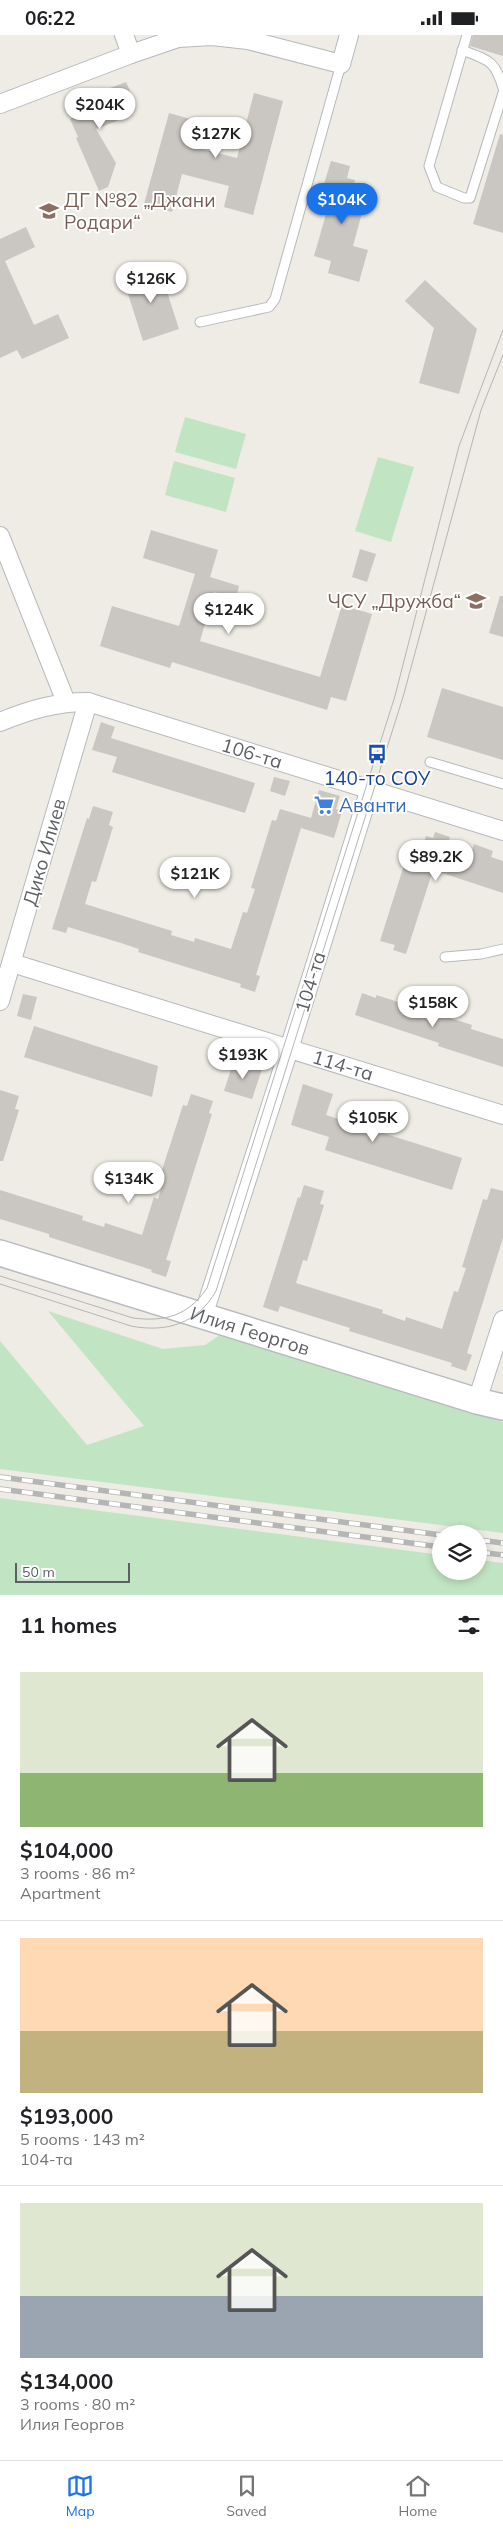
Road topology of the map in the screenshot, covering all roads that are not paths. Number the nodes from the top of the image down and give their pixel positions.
1 (124, 35) edge
2 (349, 35) edge
3 (467, 35) edge
4 (462, 50) junction
5 (131, 53) junction
6 (341, 64) junction
7 (503, 88) edge
8 (503, 93) edge
9 (0, 104) edge
10 (200, 322) dead end
11 (0, 537) edge
12 (66, 702) junction
13 (88, 702) junction
14 (0, 722) edge
15 (430, 762) dead end
16 (503, 784) edge
17 (370, 789) junction
18 (503, 831) edge
19 (503, 949) edge
20 (445, 957) dead end
21 (12, 963) junction
22 (0, 1001) edge
23 (289, 1049) junction
24 (503, 1115) edge
25 (0, 1253) edge
26 (203, 1316) junction
27 (503, 1320) edge
28 (477, 1401) junction
29 (503, 1407) edge

1 - 5 street
2 - 6 street
3 - 4 lane
4 - 7 lane
4 - 8 lane
5 - 6 street
5 - 9 street
6 - 10 lane
11 - 12 street
12 - 13 street, 106-та
12 - 14 street, 106-та
13 - 17 street, 106-та
13 - 21 street, Дико Илиев
15 - 16 lane
17 - 18 street, 106-та
17 - 23 street, 104-та
19 - 20 lane
21 - 22 street, Дико Илиев
21 - 23 street, 114-та
23 - 24 street, 114-та
23 - 26 street, 104-та
25 - 26 street, Илия Георгов
26 - 28 street, Илия Георгов
27 - 28 street
28 - 29 street, Илия Георгов

